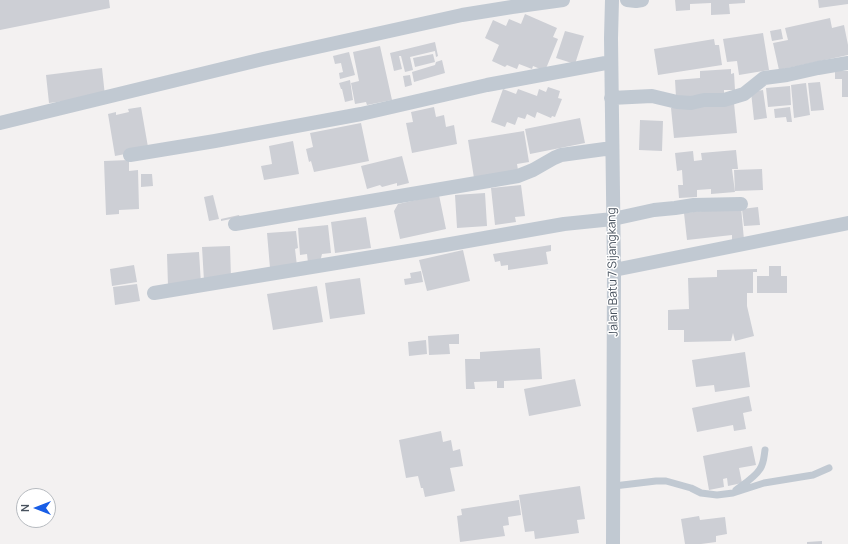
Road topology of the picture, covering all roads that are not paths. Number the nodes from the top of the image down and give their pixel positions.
1 (563, 0) edge
2 (612, 0) edge
3 (627, 0) edge
4 (642, 0) edge
5 (611, 62) junction
6 (848, 63) edge
7 (611, 98) junction
8 (0, 123) edge
9 (612, 148) junction
10 (130, 155) dead end
11 (740, 204) dead end
12 (613, 219) junction
13 (848, 223) edge
14 (234, 224) dead end
15 (614, 270) junction
16 (154, 293) dead end
17 (765, 450) dead end
18 (829, 468) dead end
19 (614, 486) junction
20 (733, 493) junction
21 (614, 544) edge

1 - 8 street
2 - 5 street, Jalan Batu 7 Sijangkang
3 - 4 street
5 - 7 street, Jalan Batu 7 Sijangkang
5 - 10 street
6 - 7 street
7 - 9 street, Jalan Batu 7 Sijangkang
9 - 12 street, Jalan Batu 7 Sijangkang
9 - 14 street
11 - 12 street
12 - 15 street, Jalan Batu 7 Sijangkang
12 - 16 street
13 - 15 street
15 - 19 street, Jalan Batu 7 Sijangkang
17 - 20 lane
18 - 20 lane
19 - 20 lane
19 - 21 street, Jalan Batu 7 Sijangkang

